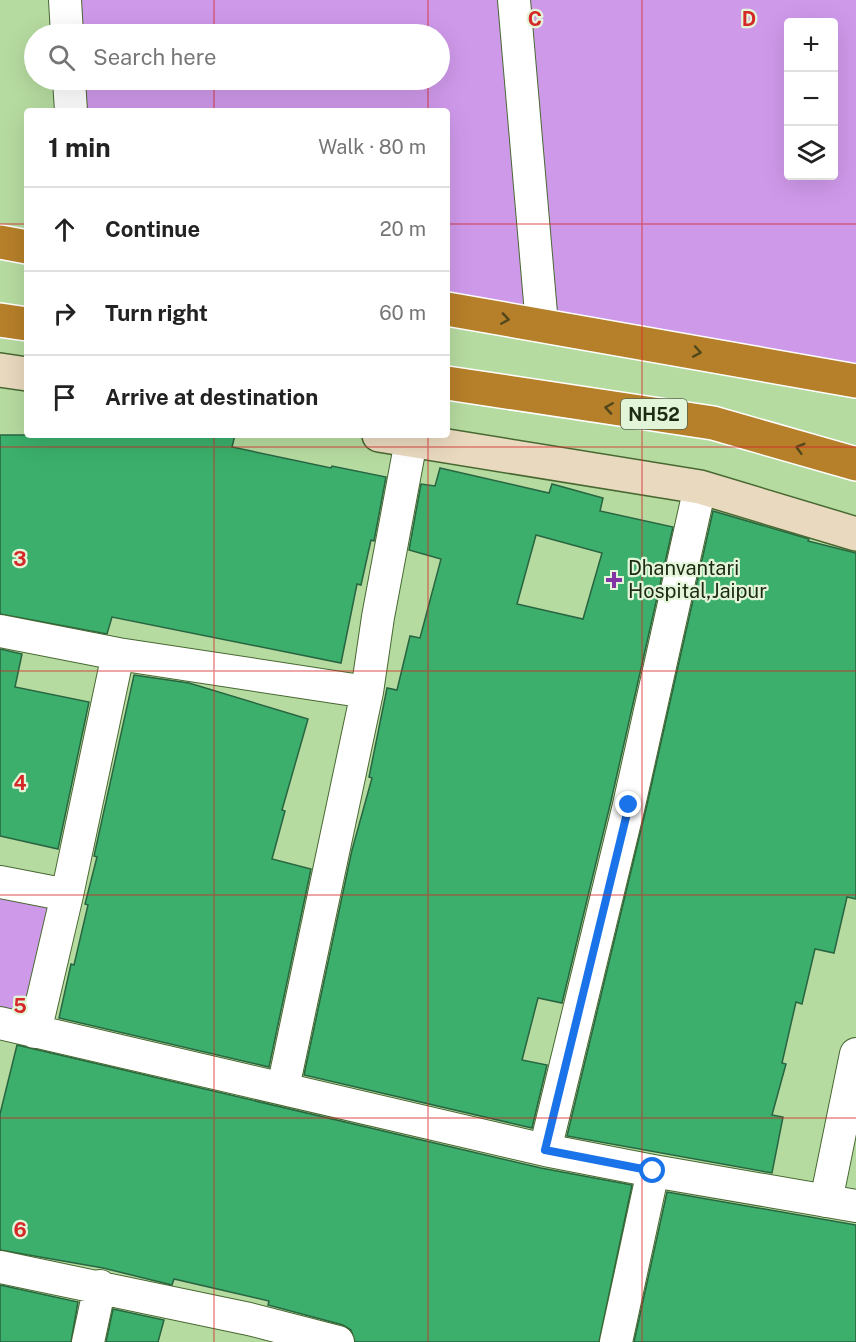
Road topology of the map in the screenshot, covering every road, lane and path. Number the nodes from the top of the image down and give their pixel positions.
1 (65, 0) edge
2 (514, 0) edge
3 (66, 24) edge
4 (70, 90) edge
5 (71, 108) edge
6 (0, 242) edge
7 (24, 246) edge
8 (450, 310) edge
9 (0, 320) edge
10 (24, 324) edge
11 (542, 325) junction
12 (0, 370) edge
13 (24, 374) edge
14 (856, 381) edge
15 (450, 383) edge
16 (394, 438) edge
17 (411, 441) junction
18 (856, 464) edge
19 (700, 487) junction
20 (856, 534) edge
21 (0, 631) edge
22 (118, 654) junction
23 (367, 692) junction
24 (0, 882) edge
25 (67, 896) junction
26 (0, 1023) edge
27 (35, 1032) junction
28 (856, 1054) edge
29 (283, 1088) junction
30 (545, 1150) junction
31 (653, 1171) junction
32 (841, 1203) edge
33 (0, 1267) edge
34 (100, 1286) junction
35 (247, 1331) edge
36 (88, 1342) edge
37 (338, 1342) edge
38 (616, 1342) edge

1 - 3 street
2 - 11 street
4 - 5 street
6 - 7 highway
8 -> 11 highway
9 - 10 highway
11 -> 14 highway
12 - 13 street
18 -> 15 highway, NH52
16 - 17 street
17 - 19 street
17 - 23 street
19 - 20 street
19 - 30 street
21 - 22 street
22 - 23 street
22 - 25 street
23 - 29 street
24 - 25 street
25 - 27 street
26 - 27 street
27 - 29 street
28 - 32 street
29 - 30 street
30 - 31 street
31 - 32 street
31 - 38 street
33 - 34 street
34 - 35 street
34 - 36 street
35 - 37 street

